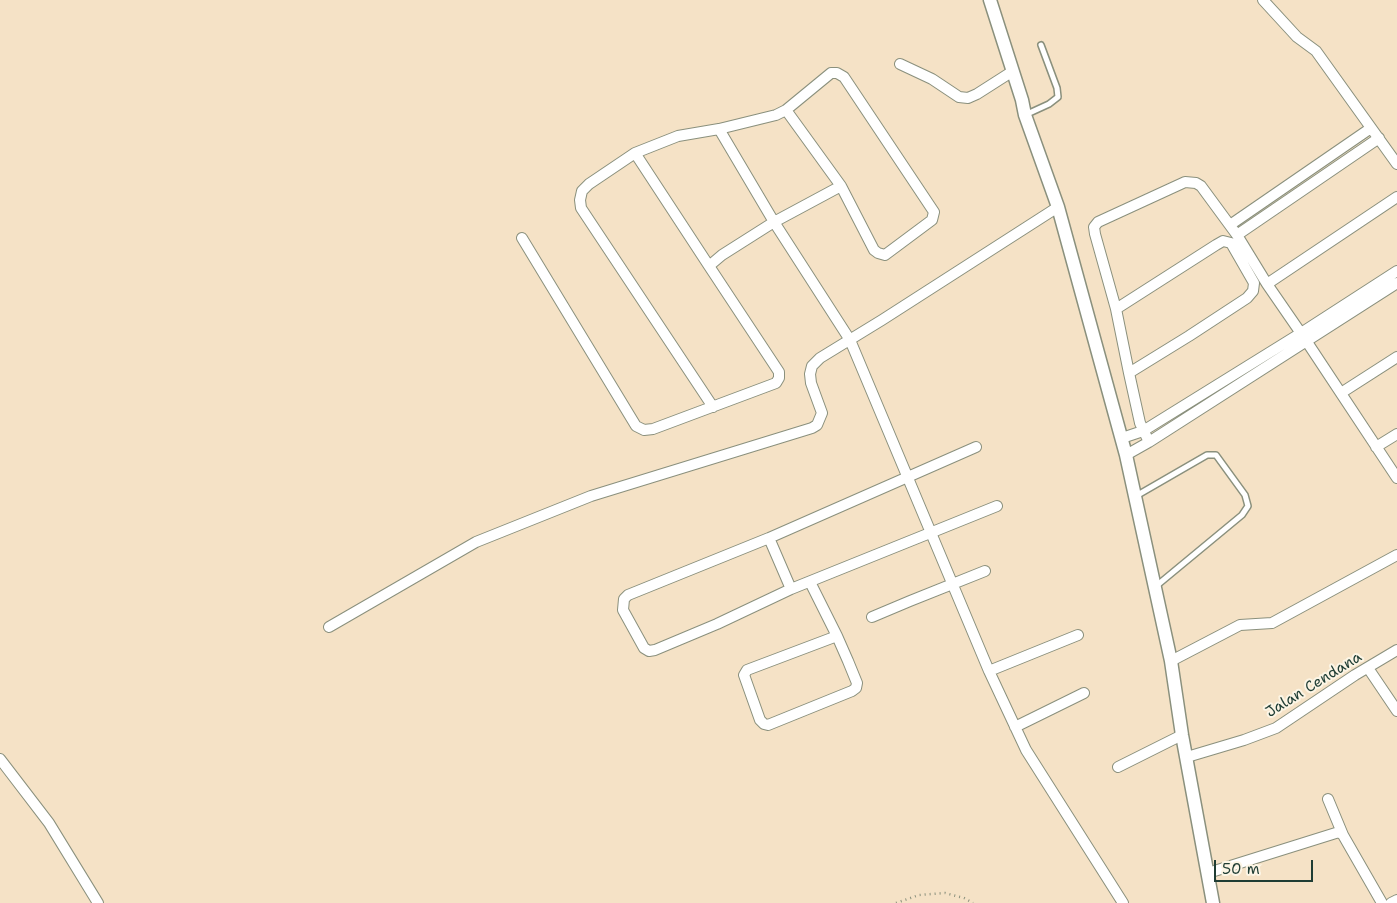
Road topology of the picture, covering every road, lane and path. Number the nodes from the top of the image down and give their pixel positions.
1 (990, 0) edge
2 (1263, 0) edge
3 (1041, 46) dead end
4 (900, 64) dead end
5 (1013, 71) junction
6 (786, 110) junction
7 (1025, 115) junction
8 (1371, 128) junction
9 (719, 129) junction
10 (1379, 138) junction
11 (635, 153) junction
12 (1397, 164) edge
13 (841, 186) junction
14 (1397, 197) edge
15 (1058, 207) junction
16 (774, 222) junction
17 (1230, 225) junction
18 (1237, 235) junction
19 (522, 238) dead end
20 (710, 266) junction
21 (1397, 271) edge
22 (1397, 283) edge
23 (1267, 284) junction
24 (1116, 309) junction
25 (1304, 337) junction
26 (850, 340) junction
27 (1397, 357) edge
28 (1129, 372) junction
29 (1341, 393) junction
30 (713, 407) junction
31 (1143, 431) junction
32 (1397, 434) edge
33 (1122, 438) junction
34 (1149, 442) junction
35 (976, 447) dead end
36 (1376, 447) junction
37 (1126, 455) junction
38 (908, 477) junction
39 (1397, 478) edge
40 (1136, 496) junction
41 (997, 506) dead end
42 (931, 532) junction
43 (769, 538) junction
44 (1397, 555) edge
45 (985, 571) dead end
46 (810, 582) junction
47 (952, 584) junction
48 (1155, 587) junction
49 (791, 589) junction
50 (872, 617) dead end
51 (329, 627) dead end
52 (837, 636) junction
53 (1078, 636) dead end
54 (1397, 650) edge
55 (1171, 661) junction
56 (1368, 668) junction
57 (989, 671) junction
58 (1084, 694) dead end
59 (1397, 712) edge
60 (1015, 727) junction
61 (1182, 735) junction
62 (1187, 757) junction
63 (0, 759) edge
64 (1118, 766) dead end
65 (1328, 799) dead end
66 (1343, 835) junction
67 (1208, 873) junction
68 (1397, 900) edge
69 (98, 903) edge
70 (896, 903) edge
71 (973, 903) edge
72 (1123, 903) edge
73 (1213, 903) edge
74 (1382, 903) edge
75 (1391, 903) edge

1 - 5 street
2 - 8 street
3 - 7 lane
4 - 5 street
5 - 7 street
6 - 9 street
6 - 13 street
6 - 13 street
7 - 15 street
8 - 10 street
8 - 17 street
9 - 11 street
9 - 16 street
10 - 12 street
10 - 18 street
11 - 20 street
11 - 30 street
13 - 16 street
14 - 23 street
15 - 26 street
15 - 33 street
16 - 20 street
16 - 26 street
17 - 18 street
17 - 24 street
18 - 23 street
19 - 30 street
20 - 30 street
21 - 25 street
22 - 25 street
23 - 25 street
24 - 28 street
24 - 28 street
25 - 29 street
25 - 31 street
25 - 34 street
26 - 38 street
26 - 51 street
27 - 29 street
28 - 31 street
29 - 36 street
31 - 33 street
31 - 34 street
32 - 36 street
33 - 37 street
34 - 37 street
35 - 38 street
36 - 39 street
37 - 40 street
38 - 42 street
38 - 43 street
40 - 48 street
40 - 48 lane
41 - 42 street
42 - 46 street
42 - 47 street
43 - 49 street
43 - 49 street
44 - 55 street
45 - 47 street
46 - 49 street
46 - 52 street
47 - 50 street
47 - 57 street
48 - 55 street
52 - 52 street
53 - 57 street
54 - 56 street, Jalan Cendana
55 - 61 street
56 - 59 street
56 - 62 street, Jalan Cendana
57 - 60 street
58 - 60 street
60 - 72 street
61 - 62 street
61 - 64 street
62 - 67 street
63 - 69 street
65 - 66 street
66 - 67 street
66 - 74 street
67 - 73 street
68 - 75 street
70 - 71 path

